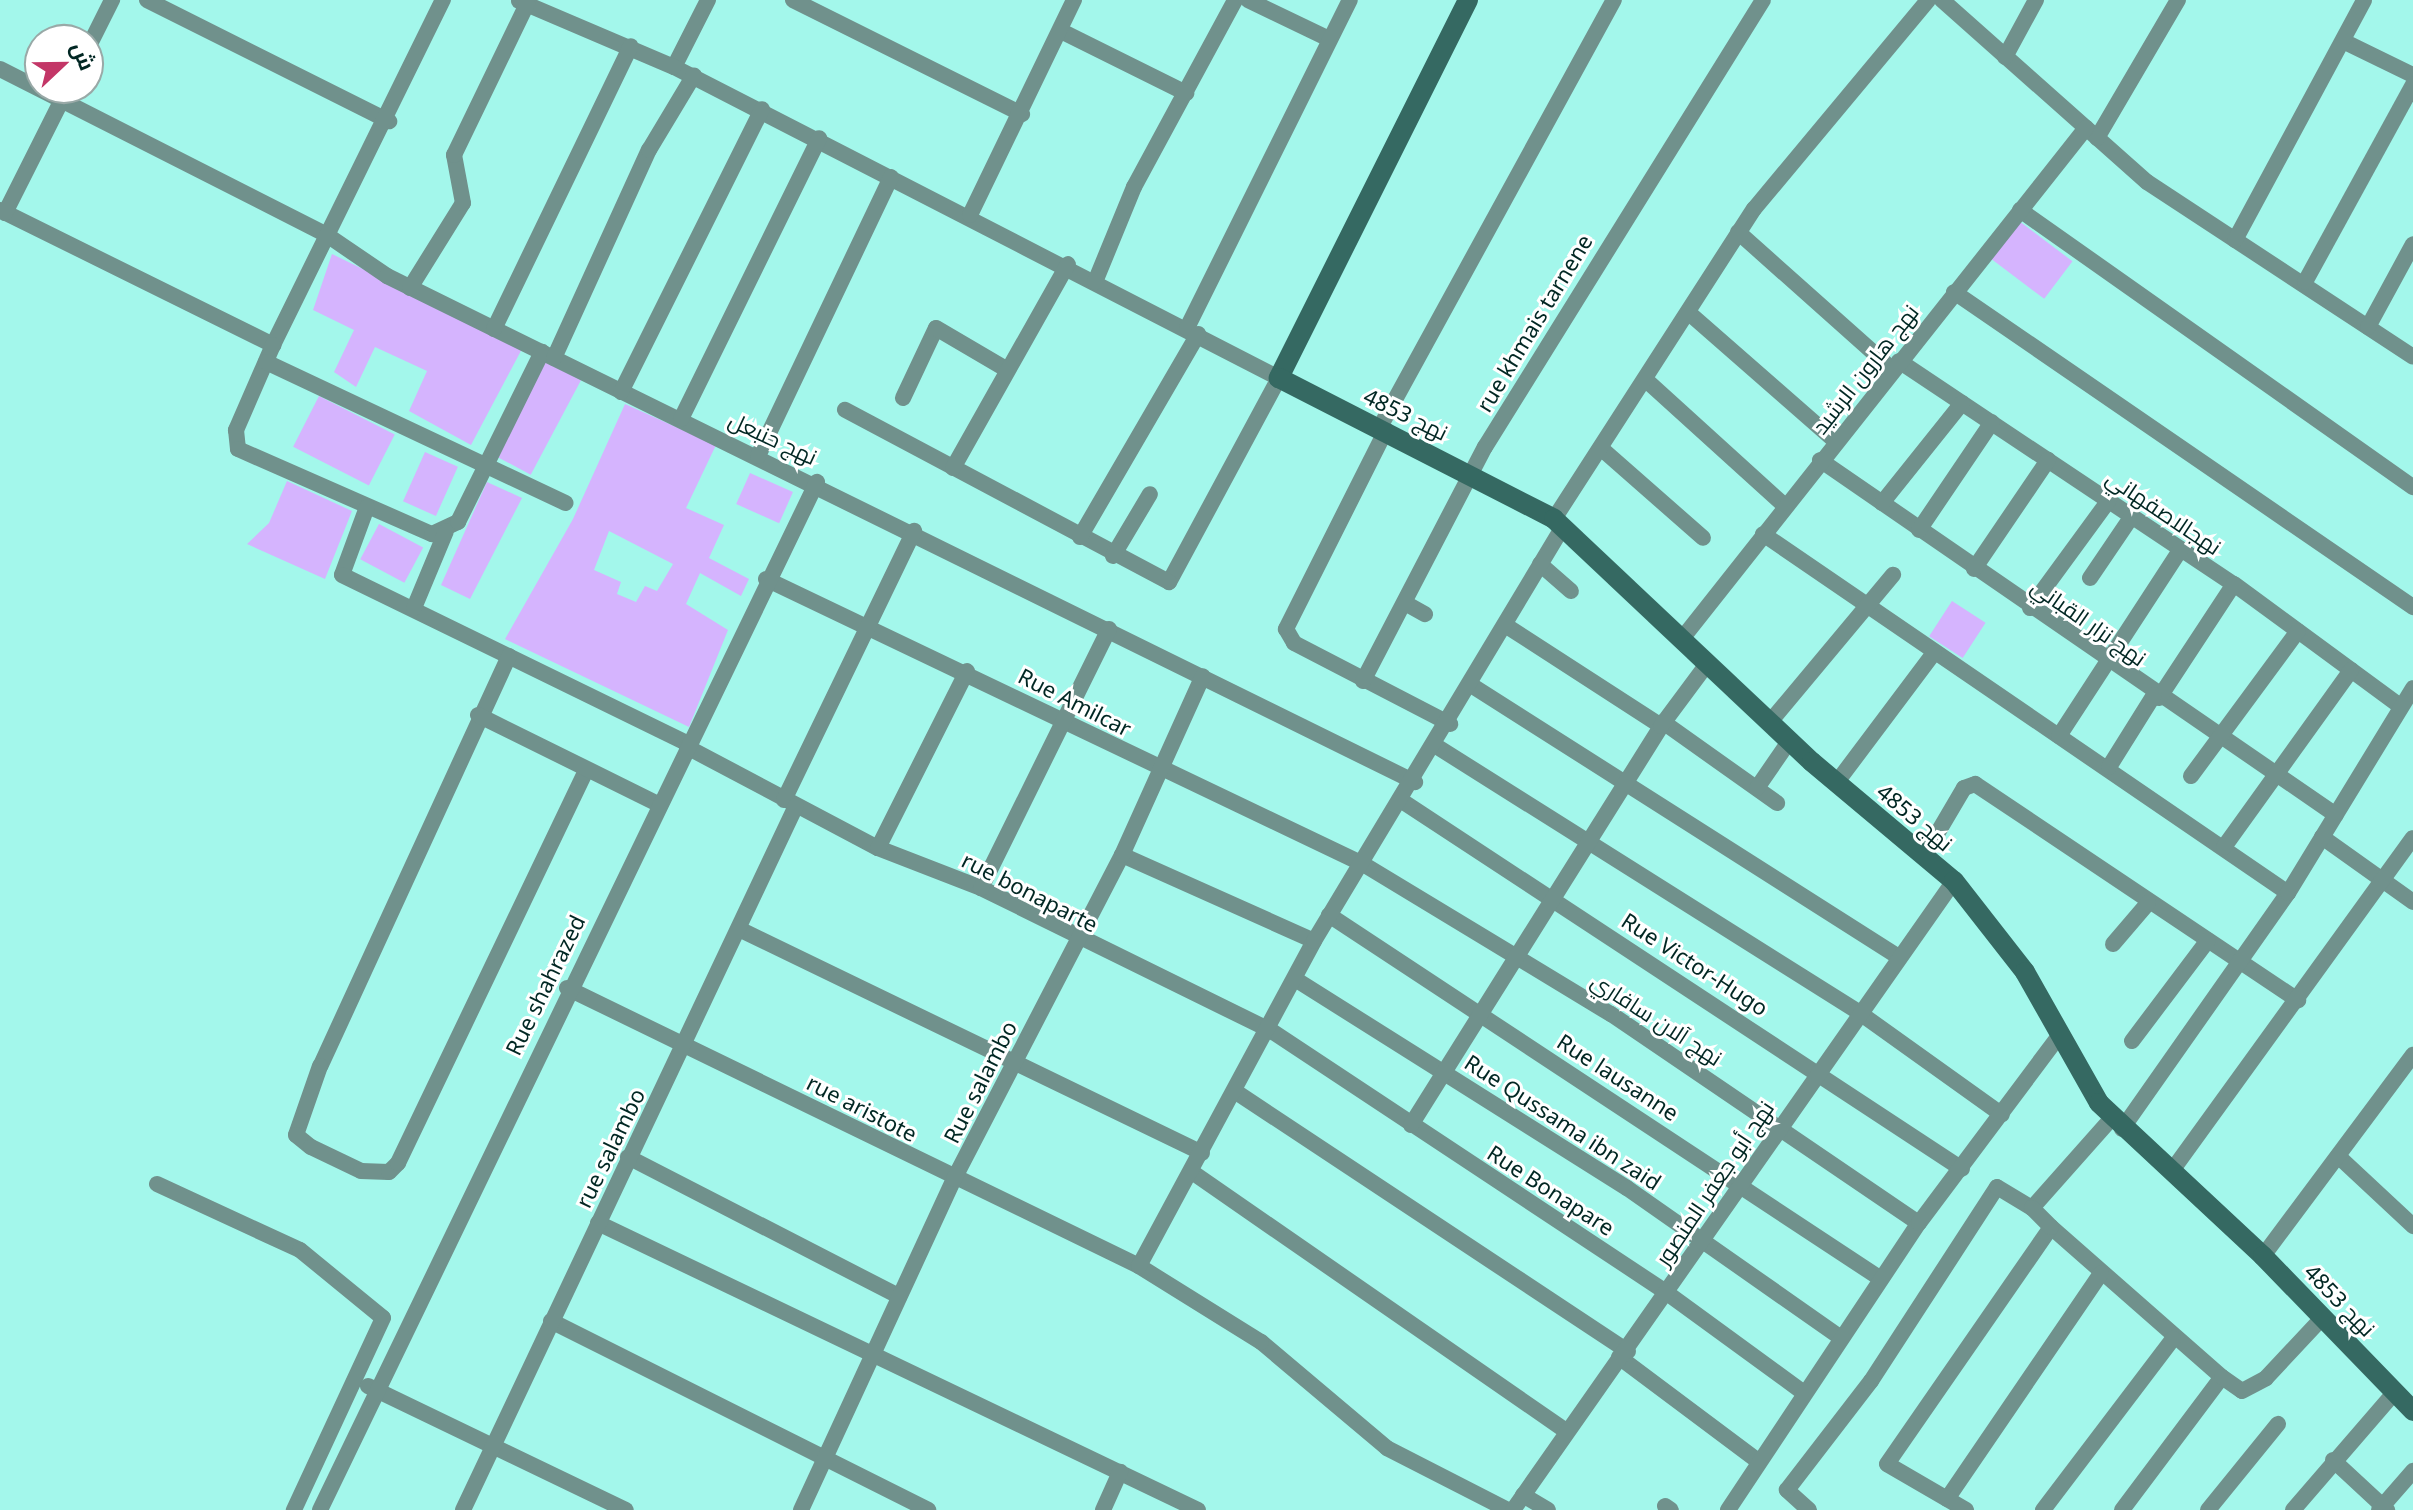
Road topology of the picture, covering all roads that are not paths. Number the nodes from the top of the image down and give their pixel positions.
1 (112, 0) edge
2 (147, 0) edge
3 (443, 0) edge
4 (708, 0) edge
5 (793, 0) edge
6 (1074, 0) edge
7 (1235, 0) edge
8 (1248, 0) edge
9 (1350, 0) edge
10 (1468, 0) edge
11 (1614, 0) edge
12 (1763, 0) edge
13 (1928, 0) edge
14 (1942, 0) edge
15 (2036, 0) edge
16 (2178, 0) edge
17 (2364, 0) edge
18 (522, 2) edge
19 (100, 24) edge
20 (1061, 31) junction
21 (1329, 39) junction
22 (2345, 42) junction
23 (631, 46) junction
24 (2005, 57) junction
25 (674, 67) junction
26 (0, 69) edge
27 (694, 75) junction
28 (2413, 75) edge
29 (24, 78) edge
30 (2413, 85) edge
31 (1186, 93) junction
32 (60, 104) edge
33 (84, 104) edge
34 (762, 109) junction
35 (1022, 114) junction
36 (389, 121) junction
37 (2092, 133) junction
38 (819, 138) junction
39 (891, 177) junction
40 (2020, 210) junction
41 (3, 212) edge
42 (970, 215) junction
43 (1738, 232) junction
44 (327, 235) junction
45 (2235, 240) junction
46 (2413, 244) edge
47 (1068, 264) junction
48 (1095, 282) junction
49 (2305, 282) junction
50 (410, 288) junction
51 (1954, 292) junction
52 (1689, 313) junction
53 (2368, 327) junction
54 (494, 329) junction
55 (1192, 331) junction
56 (273, 345) junction
57 (548, 355) junction
58 (2413, 357) edge
59 (266, 362) junction
60 (1895, 365) junction
61 (1006, 369) junction
62 (1279, 378) junction
63 (1646, 380) junction
64 (621, 392) junction
65 (903, 398) dead end
66 (1962, 403) junction
67 (845, 410) dead end
68 (681, 419) junction
69 (1992, 422) junction
70 (1383, 428) junction
71 (1835, 441) junction
72 (1603, 450) junction
73 (758, 456) junction
74 (1820, 460) junction
75 (2048, 460) junction
76 (486, 464) junction
77 (953, 468) junction
78 (1472, 473) junction
79 (817, 482) junction
80 (2413, 487) edge
81 (1150, 494) dead end
82 (2109, 500) junction
83 (565, 503) dead end
84 (1882, 503) junction
85 (1785, 506) junction
86 (367, 507) junction
87 (2132, 516) junction
88 (1558, 522) junction
89 (1919, 530) junction
90 (446, 531) junction
91 (914, 531) junction
92 (1763, 534) junction
93 (1080, 537) junction
94 (1703, 538) dead end
95 (2181, 549) junction
96 (1113, 556) junction
97 (1540, 564) junction
98 (1974, 569) junction
99 (1893, 575) dead end
100 (2090, 578) dead end
101 (766, 579) junction
102 (2234, 584) junction
103 (1571, 591) dead end
104 (1405, 603) junction
105 (2413, 607) edge
106 (414, 608) junction
107 (1868, 608) junction
108 (2030, 608) junction
109 (1425, 614) dead end
110 (867, 623) junction
111 (1505, 625) junction
112 (1109, 629) junction
113 (2298, 631) junction
114 (1681, 640) junction
115 (1934, 653) junction
116 (509, 656) junction
117 (2107, 661) junction
118 (1707, 664) junction
119 (2351, 670) junction
120 (967, 671) junction
121 (1203, 676) junction
122 (1363, 681) junction
123 (1471, 685) junction
124 (2413, 688) edge
125 (2156, 696) junction
126 (2400, 706) junction
127 (478, 715) junction
128 (1065, 721) junction
129 (1770, 722) junction
130 (1450, 724) junction
131 (1662, 724) junction
132 (2059, 736) junction
133 (1790, 740) junction
134 (2222, 741) junction
135 (688, 745) junction
136 (1436, 746) junction
137 (2109, 767) junction
138 (586, 770) junction
139 (1160, 771) junction
140 (2275, 775) junction
141 (2191, 776) dead end
142 (1415, 782) junction
143 (1837, 782) junction
144 (1624, 783) junction
145 (1757, 788) junction
146 (1402, 801) junction
147 (790, 803) junction
148 (1777, 803) dead end
149 (658, 804) junction
150 (2336, 815) junction
151 (2322, 837) junction
152 (2413, 838) edge
153 (1588, 841) junction
154 (2224, 847) junction
155 (878, 848) junction
156 (1122, 855) junction
157 (1924, 856) junction
158 (1363, 864) junction
159 (1954, 881) junction
160 (2386, 882) junction
161 (981, 888) junction
162 (2288, 893) junction
163 (1552, 898) junction
164 (2413, 902) edge
165 (2148, 903) junction
166 (1329, 915) junction
167 (741, 930) junction
168 (2208, 940) junction
169 (1078, 941) junction
170 (1314, 941) junction
171 (2113, 944) dead end
172 (1516, 955) junction
173 (1897, 956) junction
174 (2241, 962) junction
175 (1295, 979) junction
176 (567, 988) junction
177 (2298, 1000) junction
178 (1857, 1011) junction
179 (1480, 1013) junction
180 (1270, 1030) junction
181 (2058, 1037) junction
182 (2132, 1041) dead end
183 (686, 1044) junction
184 (2413, 1055) edge
185 (1014, 1062) junction
186 (1817, 1069) junction
187 (1444, 1072) junction
188 (1236, 1092) junction
189 (2002, 1115) junction
190 (2117, 1124) junction
191 (1411, 1125) junction
192 (1778, 1125) junction
193 (1202, 1153) junction
194 (2338, 1156) junction
195 (628, 1157) junction
196 (1962, 1169) junction
197 (1192, 1172) junction
198 (2171, 1172) junction
199 (954, 1179) junction
200 (1739, 1183) junction
201 (157, 1184) dead end
202 (2032, 1208) junction
203 (598, 1223) junction
204 (1919, 1223) junction
205 (2413, 1225) edge
206 (2051, 1227) junction
207 (1702, 1240) junction
208 (2263, 1256) junction
209 (1139, 1266) junction
210 (2101, 1273) junction
211 (1881, 1279) junction
212 (1667, 1293) junction
213 (899, 1296) junction
214 (2323, 1317) junction
215 (551, 1321) junction
216 (1841, 1338) junction
217 (2173, 1339) junction
218 (873, 1351) junction
219 (1623, 1354) junction
220 (2222, 1377) junction
221 (356, 1380) junction
222 (377, 1390) junction
223 (2395, 1392) junction
224 (1804, 1393) junction
225 (2413, 1411) edge
226 (2278, 1424) dead end
227 (1564, 1430) junction
228 (492, 1448) junction
229 (824, 1460) junction
230 (2333, 1460) junction
231 (1758, 1461) junction
232 (2413, 1471) edge
233 (1120, 1472) junction
234 (1523, 1495) junction
235 (1947, 1499) junction
236 (2383, 1509) edge
237 (294, 1510) edge
238 (320, 1510) edge
239 (463, 1510) edge
240 (626, 1510) edge
241 (801, 1510) edge
242 (928, 1510) edge
243 (1103, 1510) edge
244 (1198, 1510) edge
245 (1511, 1510) edge
246 (1548, 1510) edge
247 (1728, 1510) edge
248 (1809, 1510) edge
249 (1966, 1510) edge
250 (2043, 1510) edge
251 (2122, 1510) edge
252 (2208, 1510) edge
253 (2293, 1510) edge

1 - 19 street
2 - 36 street
3 - 36 street
4 - 25 street
5 - 35 street
6 - 20 street
7 - 31 street
8 - 21 street
9 - 21 street
10 - 62 street
11 - 70 street
12 - 78 street, rue khmais tarnene
13 - 43 street
14 - 24 street
15 - 24 street
16 - 37 street, نهج هارون الرشيد
17 - 22 street
18 - 23 street
18 - 50 street
20 - 31 street
20 - 35 street
21 - 55 street
22 - 28 street
22 - 45 street
23 - 25 street
23 - 54 street
24 - 37 street
25 - 27 street
26 - 29 street, نهج حنبعل
27 - 34 street
27 - 57 street
30 - 49 street
31 - 48 street
32 - 41 street
33 - 44 street, نهج حنبعل
34 - 38 street
34 - 64 street
35 - 42 street
36 - 44 street
37 - 40 street, نهج هارون الرشيد
37 - 45 street
38 - 39 street
38 - 68 street
39 - 42 street
39 - 73 street
40 - 51 street, نهج هارون الرشيد
40 - 80 street
41 - 56 street
42 - 47 street
43 - 52 street
43 - 60 street, نهجالاصفهاني
44 - 50 street, نهج حنبعل
44 - 56 street
45 - 49 street
46 - 53 street
47 - 48 street
47 - 61 street
48 - 55 street
49 - 53 street
50 - 54 street, نهج حنبعل
51 - 60 street, نهج هارون الرشيد
51 - 105 street
52 - 63 street
52 - 71 street
53 - 58 street
54 - 57 street, نهج حنبعل
55 - 62 street
55 - 93 street
56 - 59 street
57 - 64 street, نهج حنبعل
57 - 76 street
59 - 76 street
59 - 86 street
60 - 66 street, نهجالاصفهاني
60 - 71 street, نهج هارون الرشيد
61 - 65 street
61 - 77 street
62 - 70 street, نهج 4853
62 - 96 street
63 - 72 street
63 - 85 street
64 - 68 street, نهج حنبعل
66 - 69 street, نهجالاصفهاني
66 - 84 street
67 - 77 street
68 - 73 street, نهج حنبعل
69 - 75 street, نهجالاصفهاني
69 - 89 street
70 - 78 street, نهج 4853
70 - 122 street
71 - 74 street, نهج هارون الرشيد
72 - 88 street
72 - 94 street
73 - 79 street, نهج حنبعل
74 - 84 street, نهج نزار القباني
74 - 85 street, نهج هارون الرشيد
75 - 82 street, نهجالاصفهاني
75 - 98 street
76 - 83 street
76 - 90 street
77 - 93 street
78 - 88 street, نهج 4853
78 - 104 street, rue khmais tarnene
79 - 91 street, نهج حنبعل
79 - 101 street, Rue shahrazed
81 - 96 street
82 - 87 street, نهجالاصفهاني
82 - 108 street
84 - 89 street, نهج نزار القباني
85 - 92 street, نهج هارون الرشيد
86 - 90 street
86 - 106 street, rue bonaparte
87 - 95 street, نهجالاصفهاني
87 - 100 street
88 - 97 street
88 - 114 street, نهج 4853
89 - 98 street, نهج نزار القباني
90 - 106 street
91 - 110 street, rue salambo
91 - 112 street, نهج حنبعل
92 - 107 street
92 - 114 street, نهج هارون الرشيد
93 - 96 street
95 - 102 street, نهجالاصفهاني
95 - 117 street
97 - 103 street
97 - 111 street
98 - 108 street, نهج نزار القباني
99 - 107 street
101 - 110 street, Rue Amilcar
101 - 135 street, Rue shahrazed
102 - 113 street, نهجالاصفهاني
102 - 125 street
104 - 109 street
104 - 122 street, rue khmais tarnene
106 - 116 street, rue bonaparte
107 - 115 street
107 - 129 street
108 - 117 street, نهج نزار القباني
110 - 120 street, Rue Amilcar
110 - 147 street, rue salambo
111 - 123 street
111 - 131 street
112 - 121 street, نهج حنبعل
112 - 128 street
113 - 119 street, نهجالاصفهاني
113 - 134 street
114 - 118 street, نهج 4853
115 - 132 street
115 - 143 street
116 - 127 street
116 - 135 street, rue bonaparte
117 - 125 street, نهج نزار القباني
117 - 132 street
118 - 129 street, نهج 4853
118 - 131 street
119 - 126 street, نهجالاصفهاني
119 - 140 street
120 - 128 street, Rue Amilcar
120 - 155 street
121 - 139 street, Rue salambo
121 - 142 street, نهج حنبعل
122 - 130 street
123 - 130 street
123 - 144 street
124 - 126 street
125 - 134 street, نهج نزار القباني
125 - 137 street
126 - 150 street
127 - 138 street
127 - 138 street
128 - 139 street, Rue Amilcar
128 - 161 street
129 - 133 street, نهج 4853
130 - 136 street
131 - 144 street
131 - 145 street
132 - 137 street
133 - 143 street, نهج 4853
133 - 145 street
134 - 140 street, نهج نزار القباني
134 - 141 street
135 - 147 street, rue bonaparte
135 - 149 street, Rue shahrazed
136 - 142 street
136 - 153 street
137 - 154 street
138 - 149 street
139 - 156 street, Rue salambo
139 - 158 street, Rue Amilcar
140 - 150 street, نهج نزار القباني
140 - 154 street
142 - 146 street
143 - 157 street, نهج 4853
144 - 153 street
144 - 173 street
145 - 148 street
146 - 158 street
146 - 163 street, Rue Victor-Hugo
147 - 155 street, rue bonaparte
147 - 167 street, rue salambo
149 - 176 street, Rue shahrazed
150 - 151 street
151 - 160 street
151 - 162 street
152 - 160 street
153 - 163 street
153 - 178 street
154 - 162 street
155 - 161 street, rue bonaparte
156 - 169 street, Rue salambo
156 - 170 street
157 - 159 street, نهج 4853
157 - 165 street
158 - 166 street
158 - 172 street, نهج آلان سافاري
159 - 173 street, نهج أبو جعفر المنصور
159 - 181 street, نهج 4853
160 - 164 street
160 - 177 street
161 - 169 street, rue bonaparte
162 - 174 street
163 - 172 street
163 - 186 street, Rue Victor-Hugo
165 - 168 street
165 - 171 street
166 - 170 street
166 - 179 street, Rue lausanne
167 - 183 street, rue salambo
167 - 185 street
168 - 174 street
168 - 182 street
169 - 180 street, rue bonaparte
169 - 185 street, Rue salambo
170 - 175 street
172 - 179 street
172 - 192 street, نهج آلان سافاري
173 - 178 street, نهج أبو جعفر المنصور
174 - 177 street
174 - 190 street
175 - 180 street
175 - 187 street, Rue Qussama ibn zaid
176 - 183 street, rue aristote
176 - 222 street, Rue shahrazed
177 - 198 street
178 - 186 street, نهج أبو جعفر المنصور
178 - 189 street
179 - 187 street
179 - 200 street, Rue lausanne
180 - 188 street
180 - 191 street, Rue Bonapare
181 - 189 street
181 - 190 street, نهج 4853
183 - 195 street, rue salambo
183 - 199 street, rue aristote
184 - 194 street
185 - 193 street
185 - 199 street, Rue salambo
186 - 192 street, نهج أبو جعفر المنصور
186 - 196 street, Rue Victor-Hugo
187 - 191 street
187 - 207 street, Rue Qussama ibn zaid
188 - 193 street
188 - 219 street
189 - 196 street
190 - 198 street, نهج 4853
190 - 202 street
191 - 212 street, Rue Bonapare
192 - 200 street, نهج أبو جعفر المنصور
192 - 204 street, نهج آلان سافاري
193 - 197 street
194 - 205 street
194 - 208 street
195 - 203 street, rue salambo
195 - 213 street
196 - 204 street
197 - 209 street
197 - 227 street
198 - 208 street, نهج 4853
199 - 209 street, rue aristote
199 - 213 street, Rue salambo
200 - 207 street, نهج أبو جعفر المنصور
200 - 211 street, Rue lausanne
201 - 221 street
202 - 206 street
202 - 248 street
203 - 215 street, rue salambo
203 - 218 street
204 - 211 street
206 - 210 street
206 - 235 street
207 - 212 street, نهج أبو جعفر المنصور
207 - 216 street, Rue Qussama ibn zaid
208 - 214 street, نهج 4853
209 - 245 street, rue aristote
210 - 217 street
210 - 235 street
211 - 216 street
212 - 219 street, نهج أبو جعفر المنصور
212 - 224 street, Rue Bonapare
213 - 218 street, Rue salambo
214 - 220 street
214 - 223 street, نهج 4853
215 - 228 street, rue salambo
215 - 229 street
216 - 224 street
217 - 220 street
217 - 250 street
218 - 229 street, Rue salambo
218 - 233 street
219 - 227 street, نهج أبو جعفر المنصور
219 - 231 street
220 - 251 street
221 - 222 street
221 - 237 street
222 - 228 street
222 - 238 street, Rue shahrazed
223 - 225 street, نهج 4853
223 - 230 street
224 - 231 street
226 - 252 street
227 - 234 street, نهج أبو جعفر المنصور
228 - 239 street, rue salambo
228 - 240 street
229 - 241 street, Rue salambo
229 - 242 street
230 - 236 street
230 - 253 street
231 - 247 street
232 - 236 street
233 - 243 street
233 - 244 street
234 - 245 street, نهج أبو جعفر المنصور
234 - 246 street
235 - 249 street

